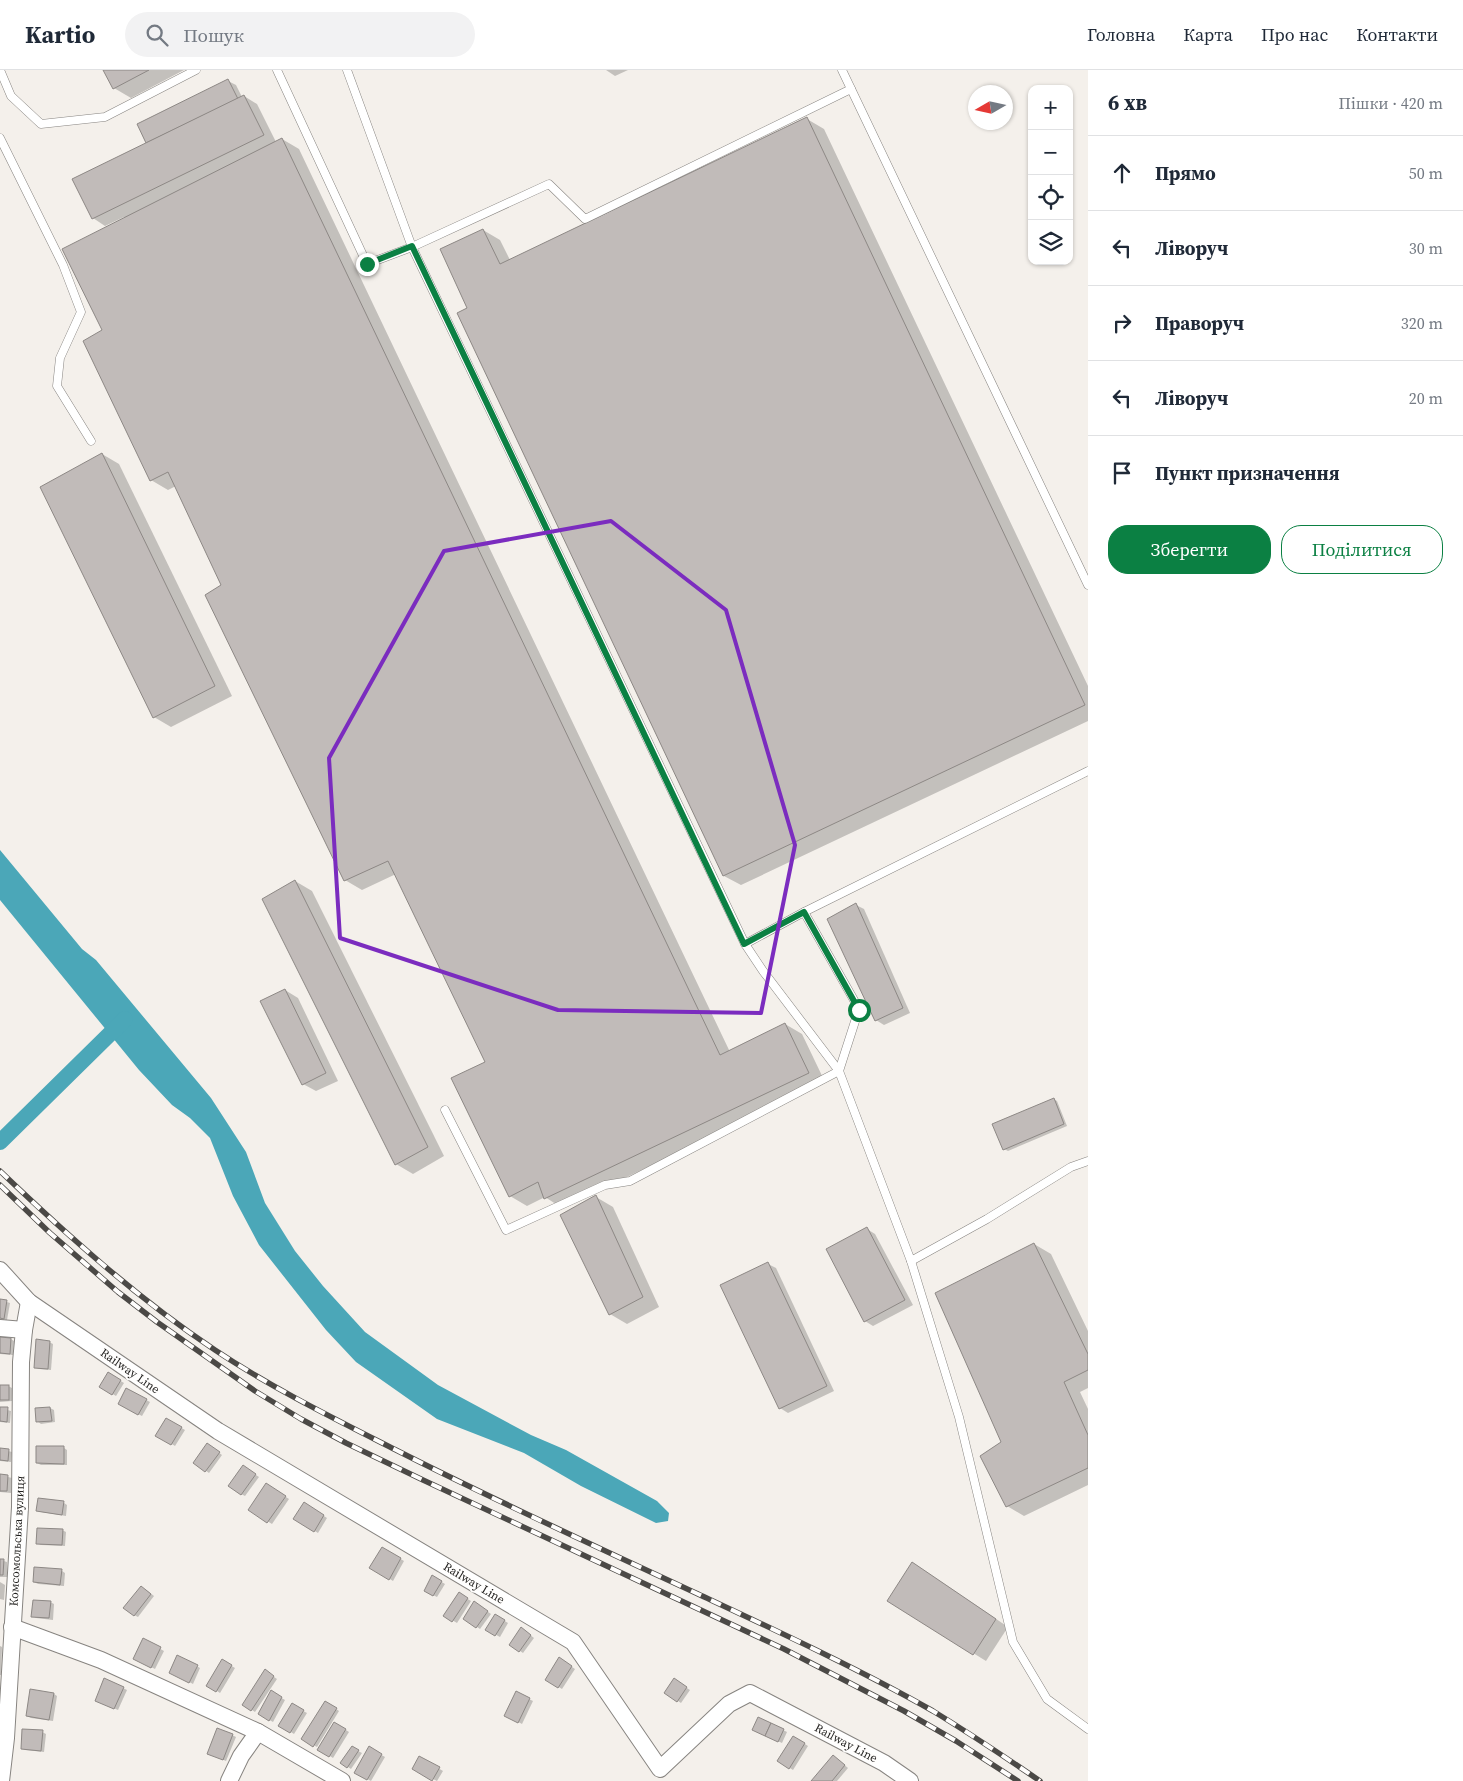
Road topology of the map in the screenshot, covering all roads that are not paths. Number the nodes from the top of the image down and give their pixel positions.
1 (0, 70) edge
2 (196, 70) edge
3 (277, 70) edge
4 (347, 70) edge
5 (842, 70) edge
6 (851, 89) junction
7 (0, 138) edge
8 (412, 246) junction
9 (91, 441) dead end
10 (1088, 585) edge
11 (1088, 771) edge
12 (804, 912) junction
13 (744, 944) junction
14 (839, 1071) junction
15 (445, 1110) dead end
16 (1088, 1161) edge
17 (911, 1261) junction
18 (0, 1270) edge
19 (29, 1302) junction
20 (0, 1328) edge
21 (24, 1330) junction
22 (12, 1627) junction
23 (1088, 1729) edge
24 (258, 1732) junction
25 (3, 1738) edge
26 (655, 1775) edge
27 (1, 1781) edge
28 (229, 1781) edge
29 (342, 1781) edge
30 (910, 1781) edge

1 - 2 lane
3 - 8 lane
4 - 8 lane
5 - 6 lane
6 - 8 lane
6 - 10 lane
7 - 9 lane
8 - 13 lane
11 - 12 lane
12 - 13 lane
12 - 14 lane
13 - 14 lane
14 - 15 lane
14 - 17 lane
16 - 17 lane
17 - 23 lane
18 - 19 street, Railway Line
19 - 21 street, Комсомольська вулиця
19 - 26 street, Railway Line
20 - 21 street
21 - 22 street, Комсомольська вулиця
22 - 24 street
22 - 25 street, Комсомольська вулиця
24 - 28 street
24 - 29 street
25 - 27 street, Комсомольська вулиця
26 - 30 street, Railway Line

